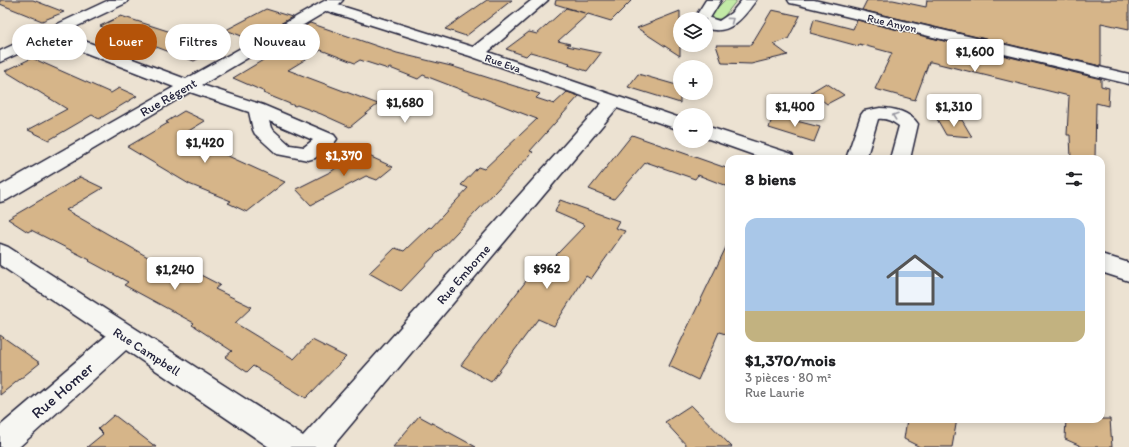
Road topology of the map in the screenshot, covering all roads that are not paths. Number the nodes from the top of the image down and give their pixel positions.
1 (90, 0) edge
2 (541, 0) edge
3 (714, 0) edge
4 (749, 0) edge
5 (795, 0) edge
6 (114, 3) edge
7 (330, 3) edge
8 (705, 12) edge
9 (71, 24) edge
10 (713, 24) edge
11 (87, 48) edge
12 (12, 51) edge
13 (476, 53) junction
14 (0, 57) edge
15 (1129, 79) edge
16 (188, 86) junction
17 (614, 101) junction
18 (257, 109) dead end
19 (673, 122) edge
20 (713, 134) edge
21 (773, 155) edge
22 (857, 155) edge
23 (901, 155) edge
24 (0, 195) edge
25 (0, 253) edge
26 (1105, 264) edge
27 (1129, 272) edge
28 (124, 336) junction
29 (0, 445) edge
30 (294, 447) edge
31 (313, 447) edge

1 - 6 street
2 - 13 street
3 - 8 street
10 -> 4 street
5 - 15 street, Rue Anyon
6 - 9 street
7 - 13 street, Rue Eva
7 - 16 street, Rue Régent
11 - 16 street
12 - 14 street
13 - 17 street, Rue Eva
16 - 18 street
16 - 24 street, Rue Régent
17 - 19 street, Rue Eva
17 - 31 street, Rue Emborne
20 - 21 street
23 -> 22 street
25 - 28 street, Rue Campbell
26 - 27 street
28 - 29 street, Rue Homer
28 - 30 street, Rue Campbell

